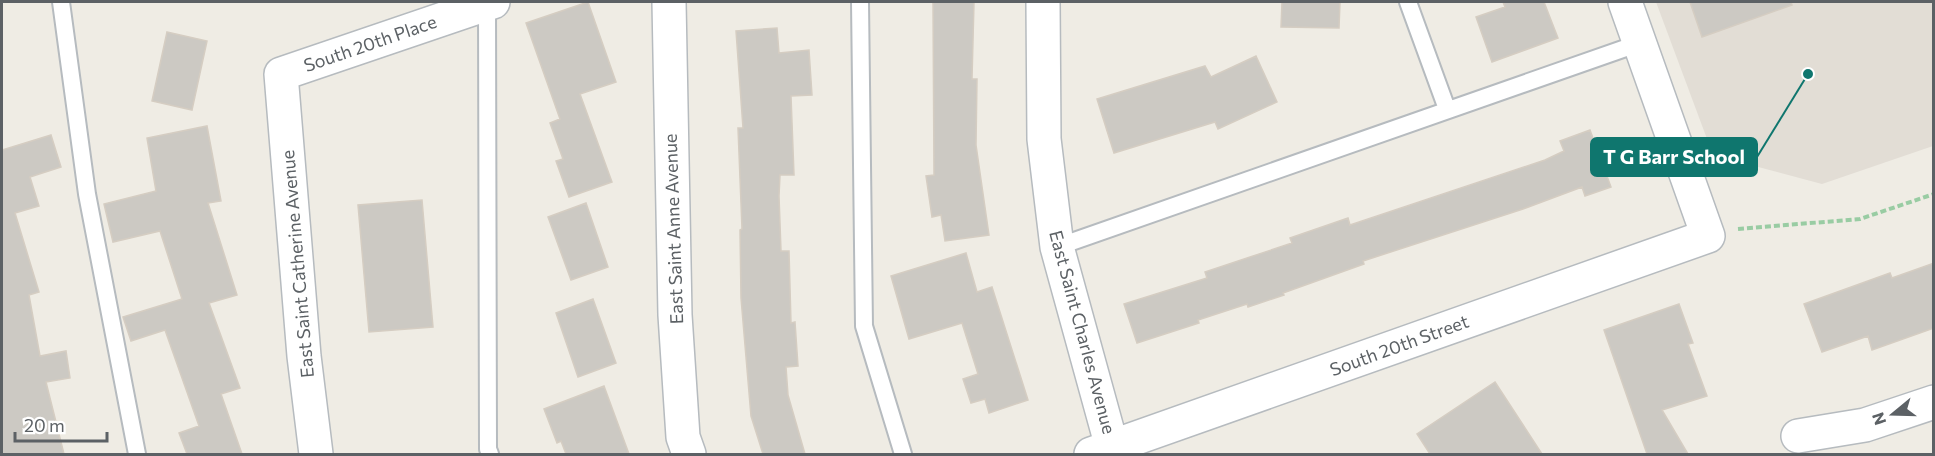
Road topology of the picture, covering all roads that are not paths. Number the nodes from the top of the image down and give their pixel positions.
1 (61, 2) edge
2 (669, 2) edge
3 (860, 2) edge
4 (1043, 2) edge
5 (1408, 2) edge
6 (1625, 2) edge
7 (490, 3) edge
8 (1640, 43) junction
9 (281, 74) joint
10 (1447, 110) junction
11 (1057, 247) junction
12 (1934, 402) edge
13 (1798, 436) dead end
14 (1102, 451) edge
15 (137, 454) edge
16 (316, 454) edge
17 (490, 454) edge
18 (689, 454) edge
19 (903, 454) edge

1 - 15 lane
2 - 18 street, East Saint Anne Avenue
3 - 19 lane
4 - 11 street, East Saint Charles Avenue
5 - 10 lane
6 - 8 street
7 - 9 street, South 20th Place
7 - 17 lane
8 - 10 lane
8 - 14 street, South 20th Street
9 - 16 street, East Saint Catherine Avenue
10 - 11 lane
11 - 14 street, East Saint Charles Avenue
12 - 13 street

